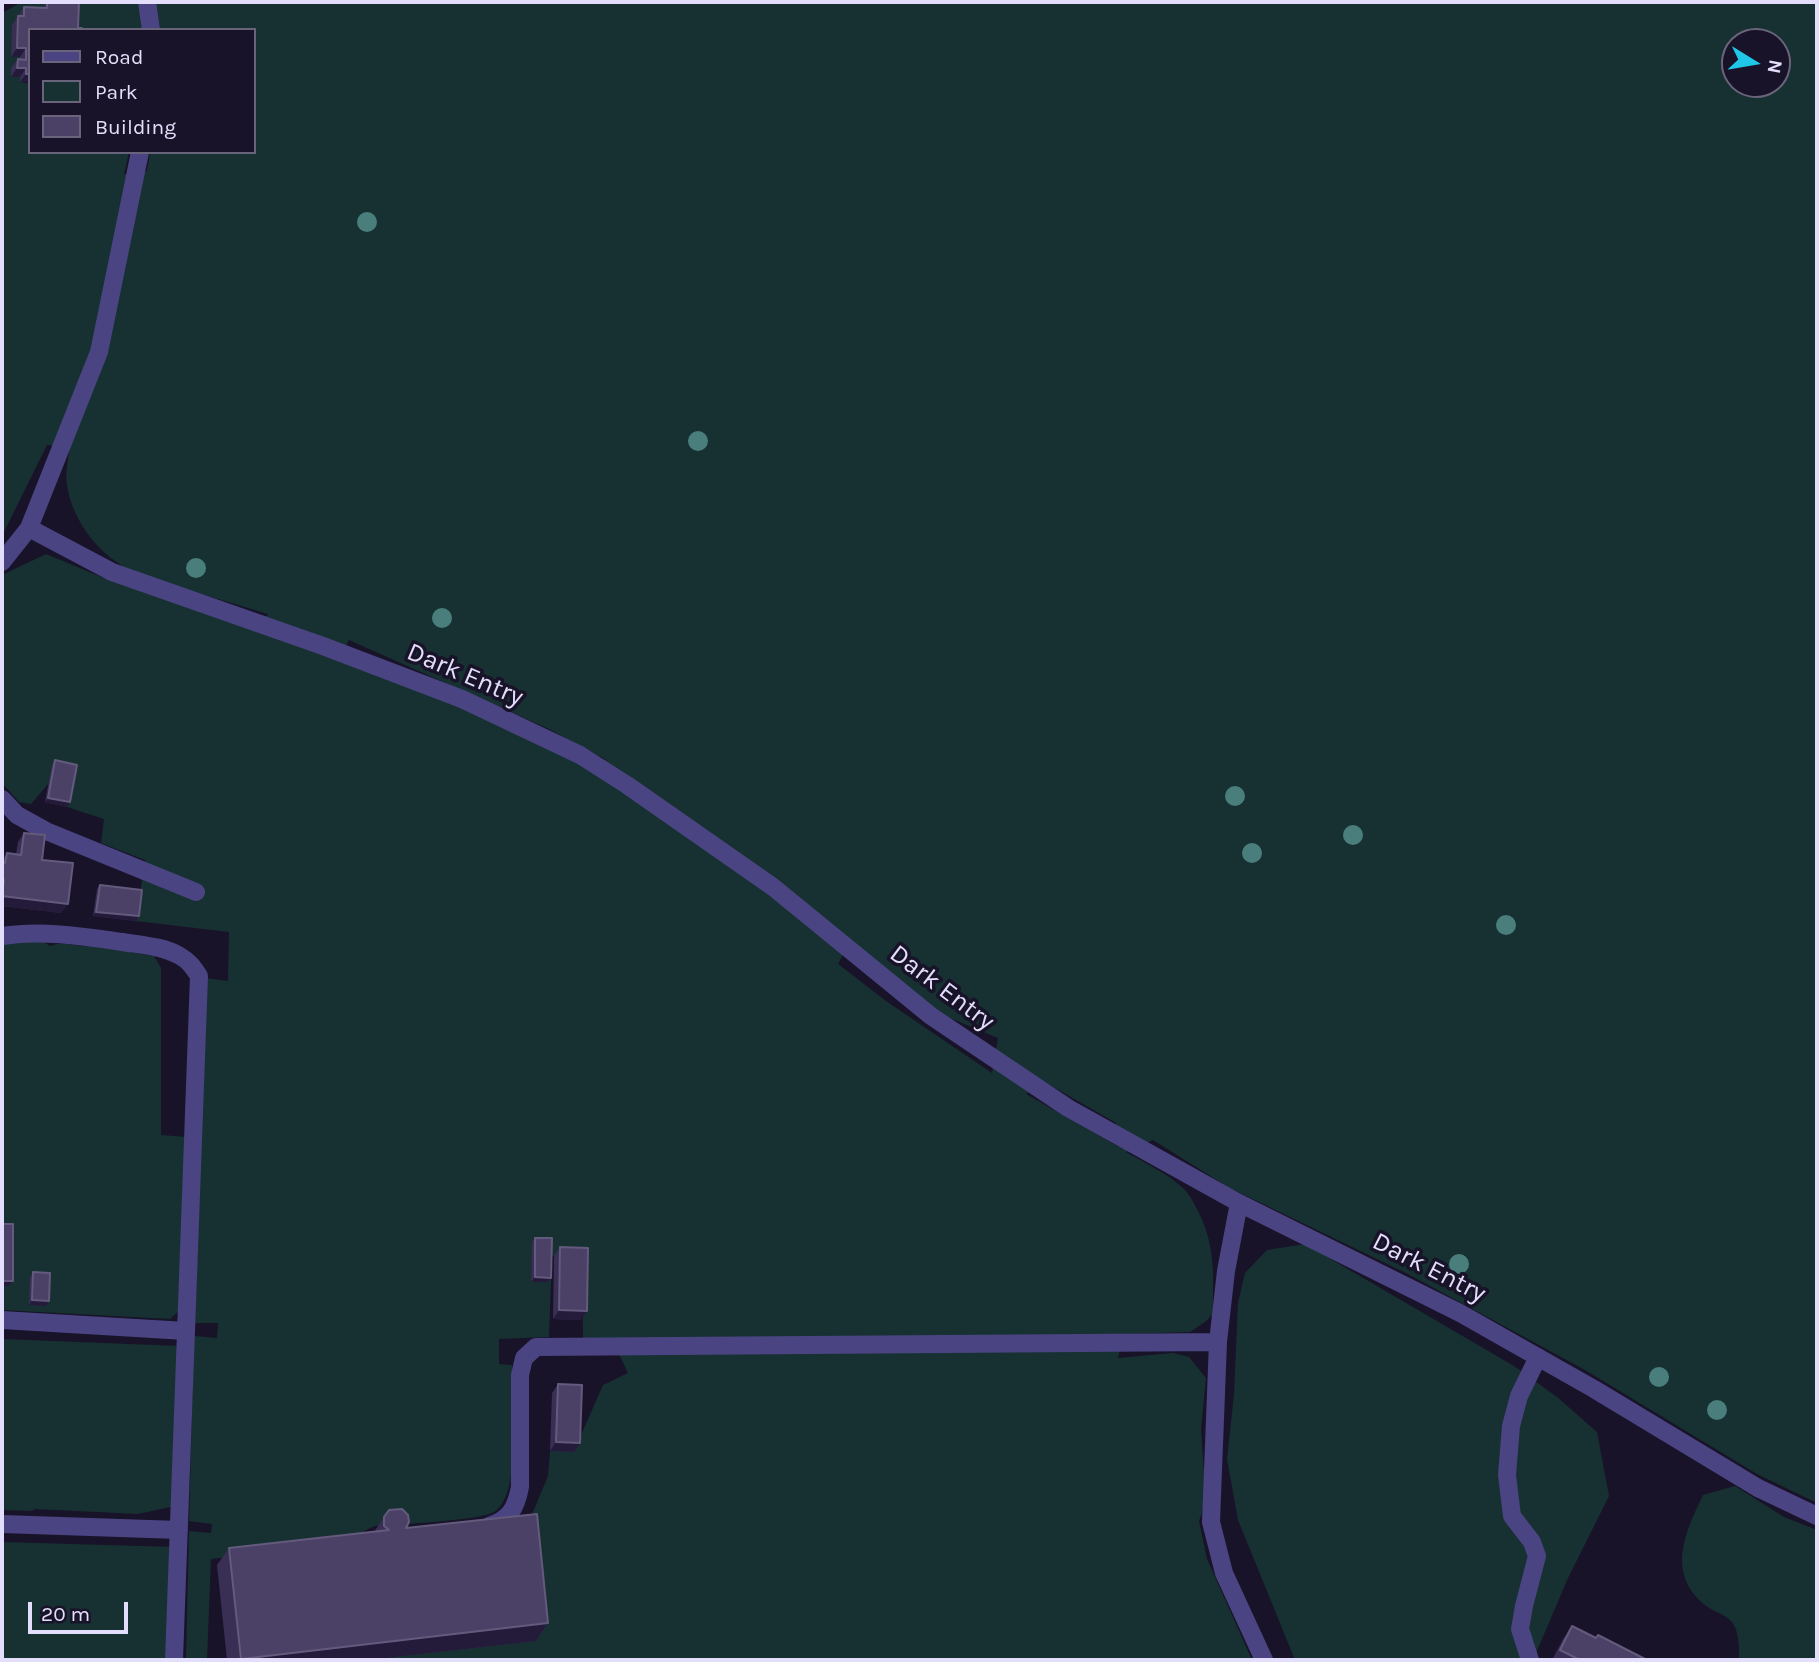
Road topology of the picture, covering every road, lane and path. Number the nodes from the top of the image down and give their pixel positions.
1 (147, 2) edge
2 (151, 28) edge
3 (140, 154) edge
4 (29, 528) junction
5 (2, 562) edge
6 (2, 799) edge
7 (196, 892) dead end
8 (2, 936) edge
9 (1239, 1203) junction
10 (2, 1320) edge
11 (186, 1331) junction
12 (1218, 1342) junction
13 (1538, 1357) junction
14 (1817, 1516) edge
15 (2, 1524) edge
16 (468, 1528) edge
17 (179, 1530) junction
18 (174, 1660) edge
19 (1264, 1660) edge
20 (1530, 1660) edge

1 - 2 street
3 - 4 street
4 - 5 street
4 - 9 street, Dark Entry
6 - 7 street
8 - 11 street
9 - 12 street
9 - 13 street, Dark Entry
10 - 11 street
11 - 17 street
12 - 16 street
12 - 19 street
13 - 14 street, Dark Entry
13 - 20 street
15 - 17 street
17 - 18 street

